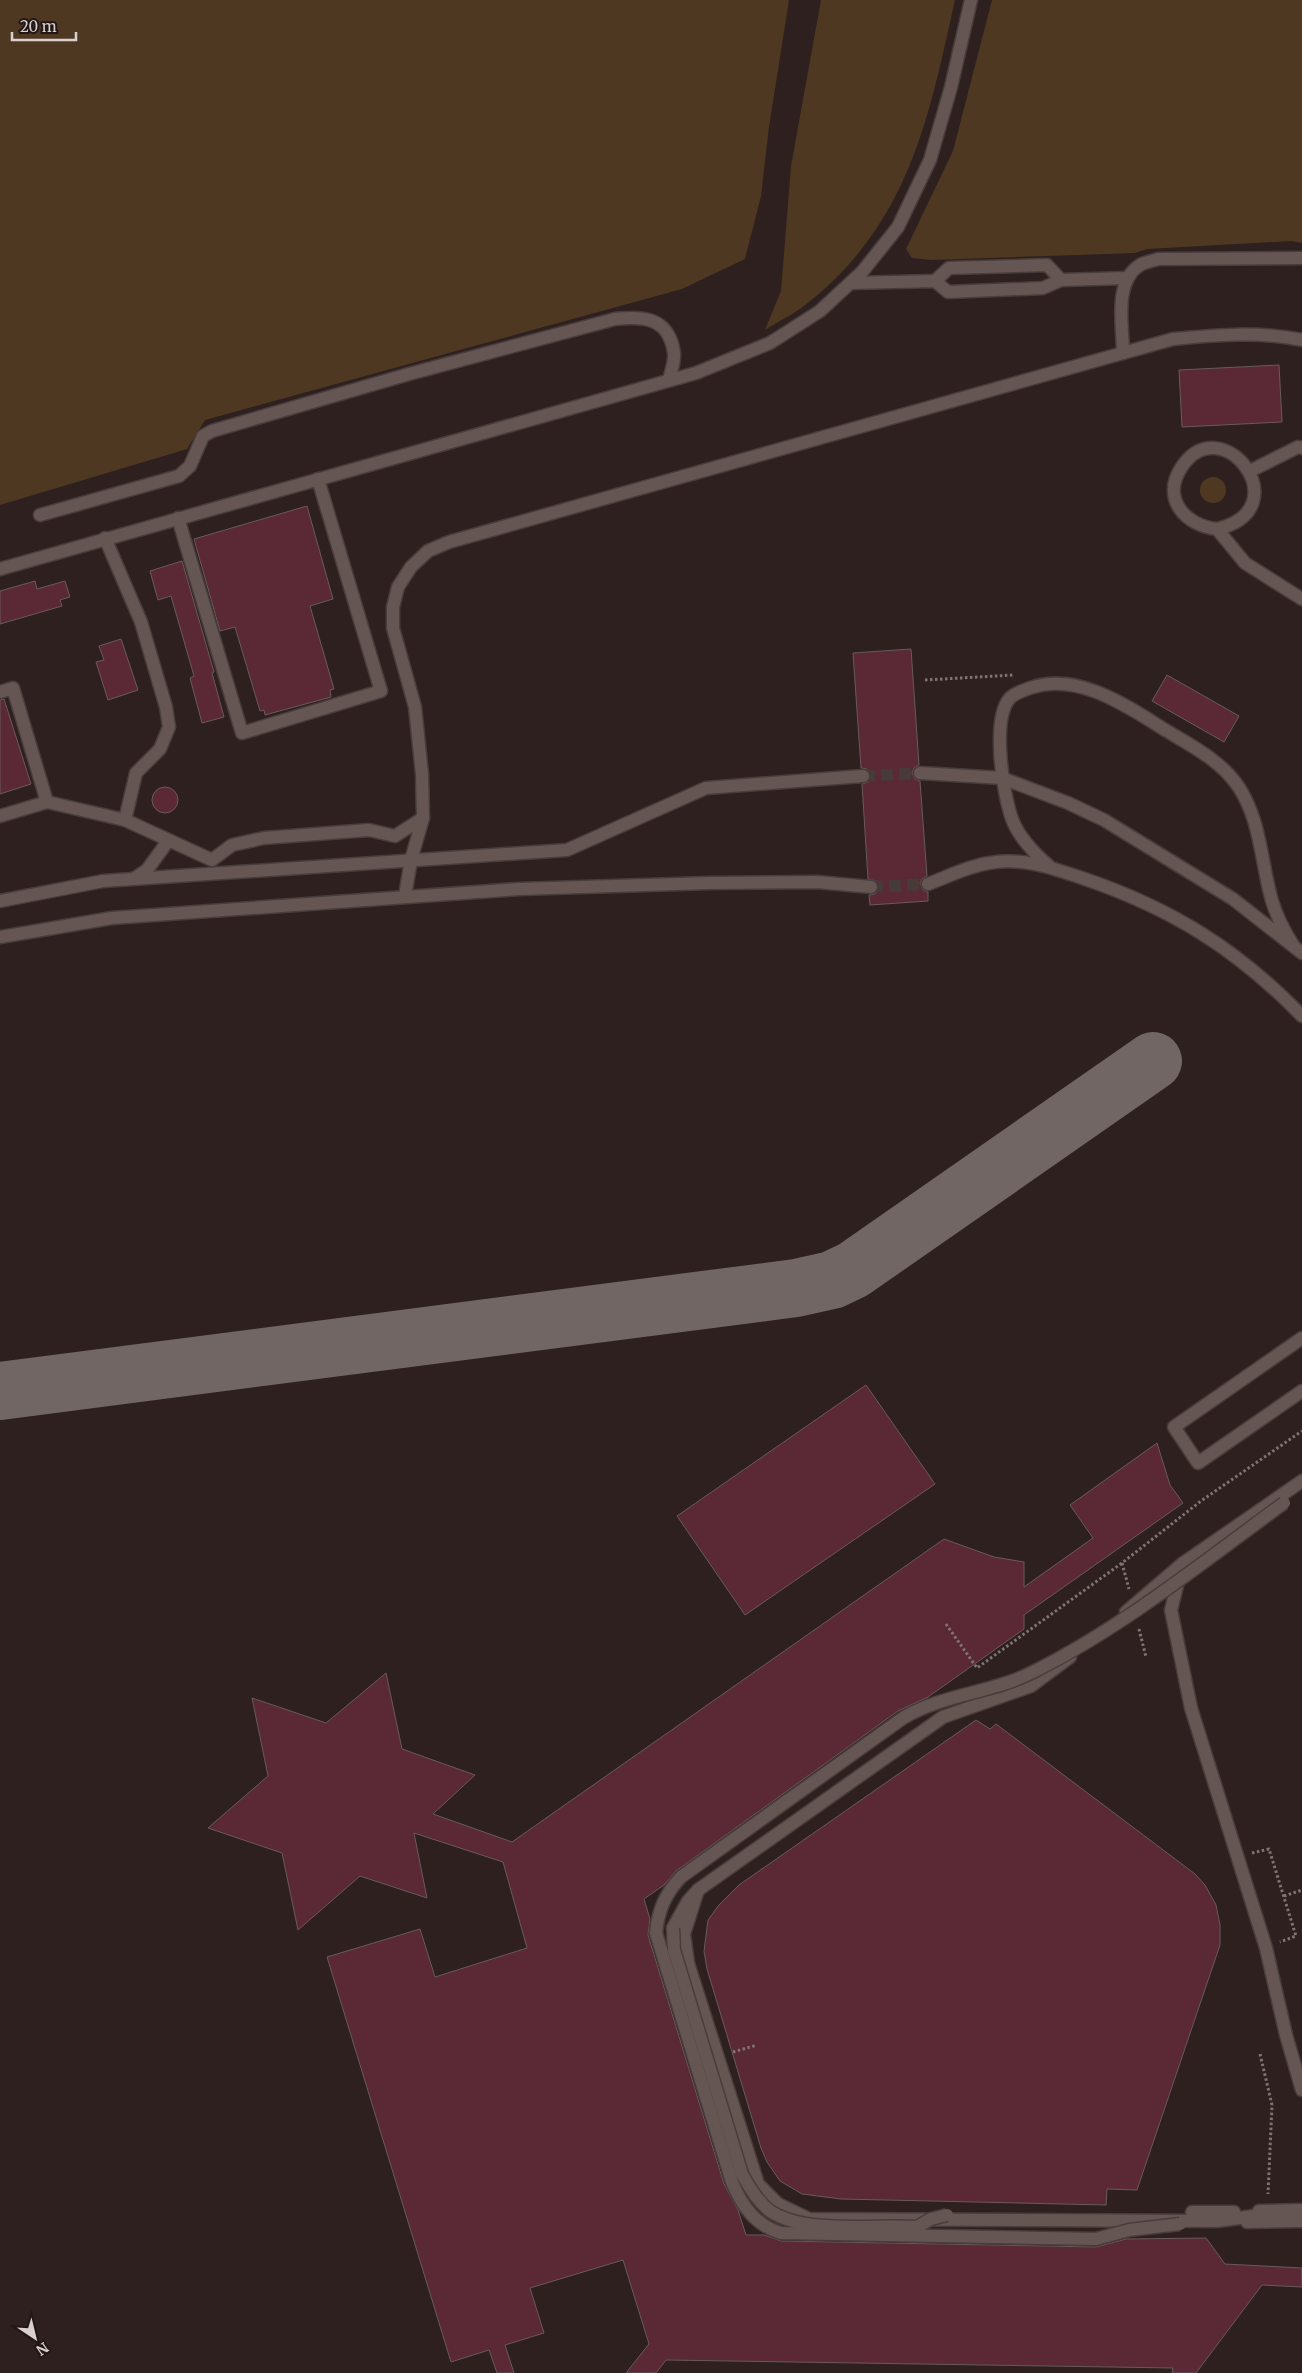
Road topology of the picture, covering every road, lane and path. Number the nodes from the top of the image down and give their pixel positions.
1 (971, 0) edge
2 (1302, 258) edge
3 (1127, 278) junction
4 (1061, 280) junction
5 (935, 281) junction
6 (851, 283) junction
7 (1302, 340) edge
8 (1123, 353) junction
9 (669, 380) junction
10 (1302, 448) edge
11 (1250, 471) junction
12 (318, 479) junction
13 (40, 515) dead end
14 (178, 518) junction
15 (1216, 530) junction
16 (105, 538) junction
17 (0, 569) edge
18 (1302, 599) edge
19 (1023, 675) dead end
20 (925, 680) dead end
21 (0, 692) edge
22 (920, 773) tunnel mouth
23 (863, 776) tunnel mouth
24 (1002, 778) junction
25 (47, 802) junction
26 (0, 816) edge
27 (422, 818) junction
28 (124, 820) junction
29 (168, 841) junction
30 (411, 860) junction
31 (1049, 866) junction
32 (134, 879) junction
33 (928, 884) tunnel mouth
34 (871, 888) tunnel mouth
35 (406, 896) junction
36 (0, 901) edge
37 (0, 937) edge
38 (1298, 949) edge
39 (1302, 1016) edge
40 (1302, 1338) edge
41 (1302, 1391) edge
42 (1302, 1431) edge
43 (1302, 1481) edge
44 (1302, 1490) edge
45 (1182, 1564) junction
46 (946, 1624) dead end
47 (1269, 1849) dead end
48 (698, 1890) junction
49 (1302, 1890) edge
50 (1284, 1896) junction
51 (1296, 1936) dead end
52 (1260, 2054) dead end
53 (1302, 2090) edge
54 (1302, 2210) edge
55 (1267, 2211) junction
56 (1302, 2221) edge

1 - 6 street
2 - 3 street
3 - 4 street
3 - 8 street
4 - 5 street
4 - 5 street
5 - 6 street
6 - 9 street
7 - 8 street
8 - 27 street
9 - 12 street
9 - 13 street
10 - 11 street
11 - 15 street
11 - 15 street
12 - 14 street
12 - 14 street
14 - 16 street
15 - 18 street
16 - 17 street
16 - 28 street
19 - 20 path
21 - 25 street
22 - 24 street
23 - 30 street
24 - 31 street
24 - 38 street
24 - 38 street
25 - 26 street
25 - 28 street
27 - 29 street
27 - 30 street
28 - 29 street
29 - 32 street
30 - 32 street
30 - 35 street
31 - 33 street
31 - 39 street
32 - 36 street
34 - 35 street
35 - 37 street
40 - 41 street
42 - 46 path
43 - 45 street
44 - 56 street, bridge
45 - 48 street
45 - 53 street
47 - 50 path
48 - 55 street
48 - 55 street, bridge
49 - 50 path
50 - 51 path
52 - 55 path
54 - 55 street

